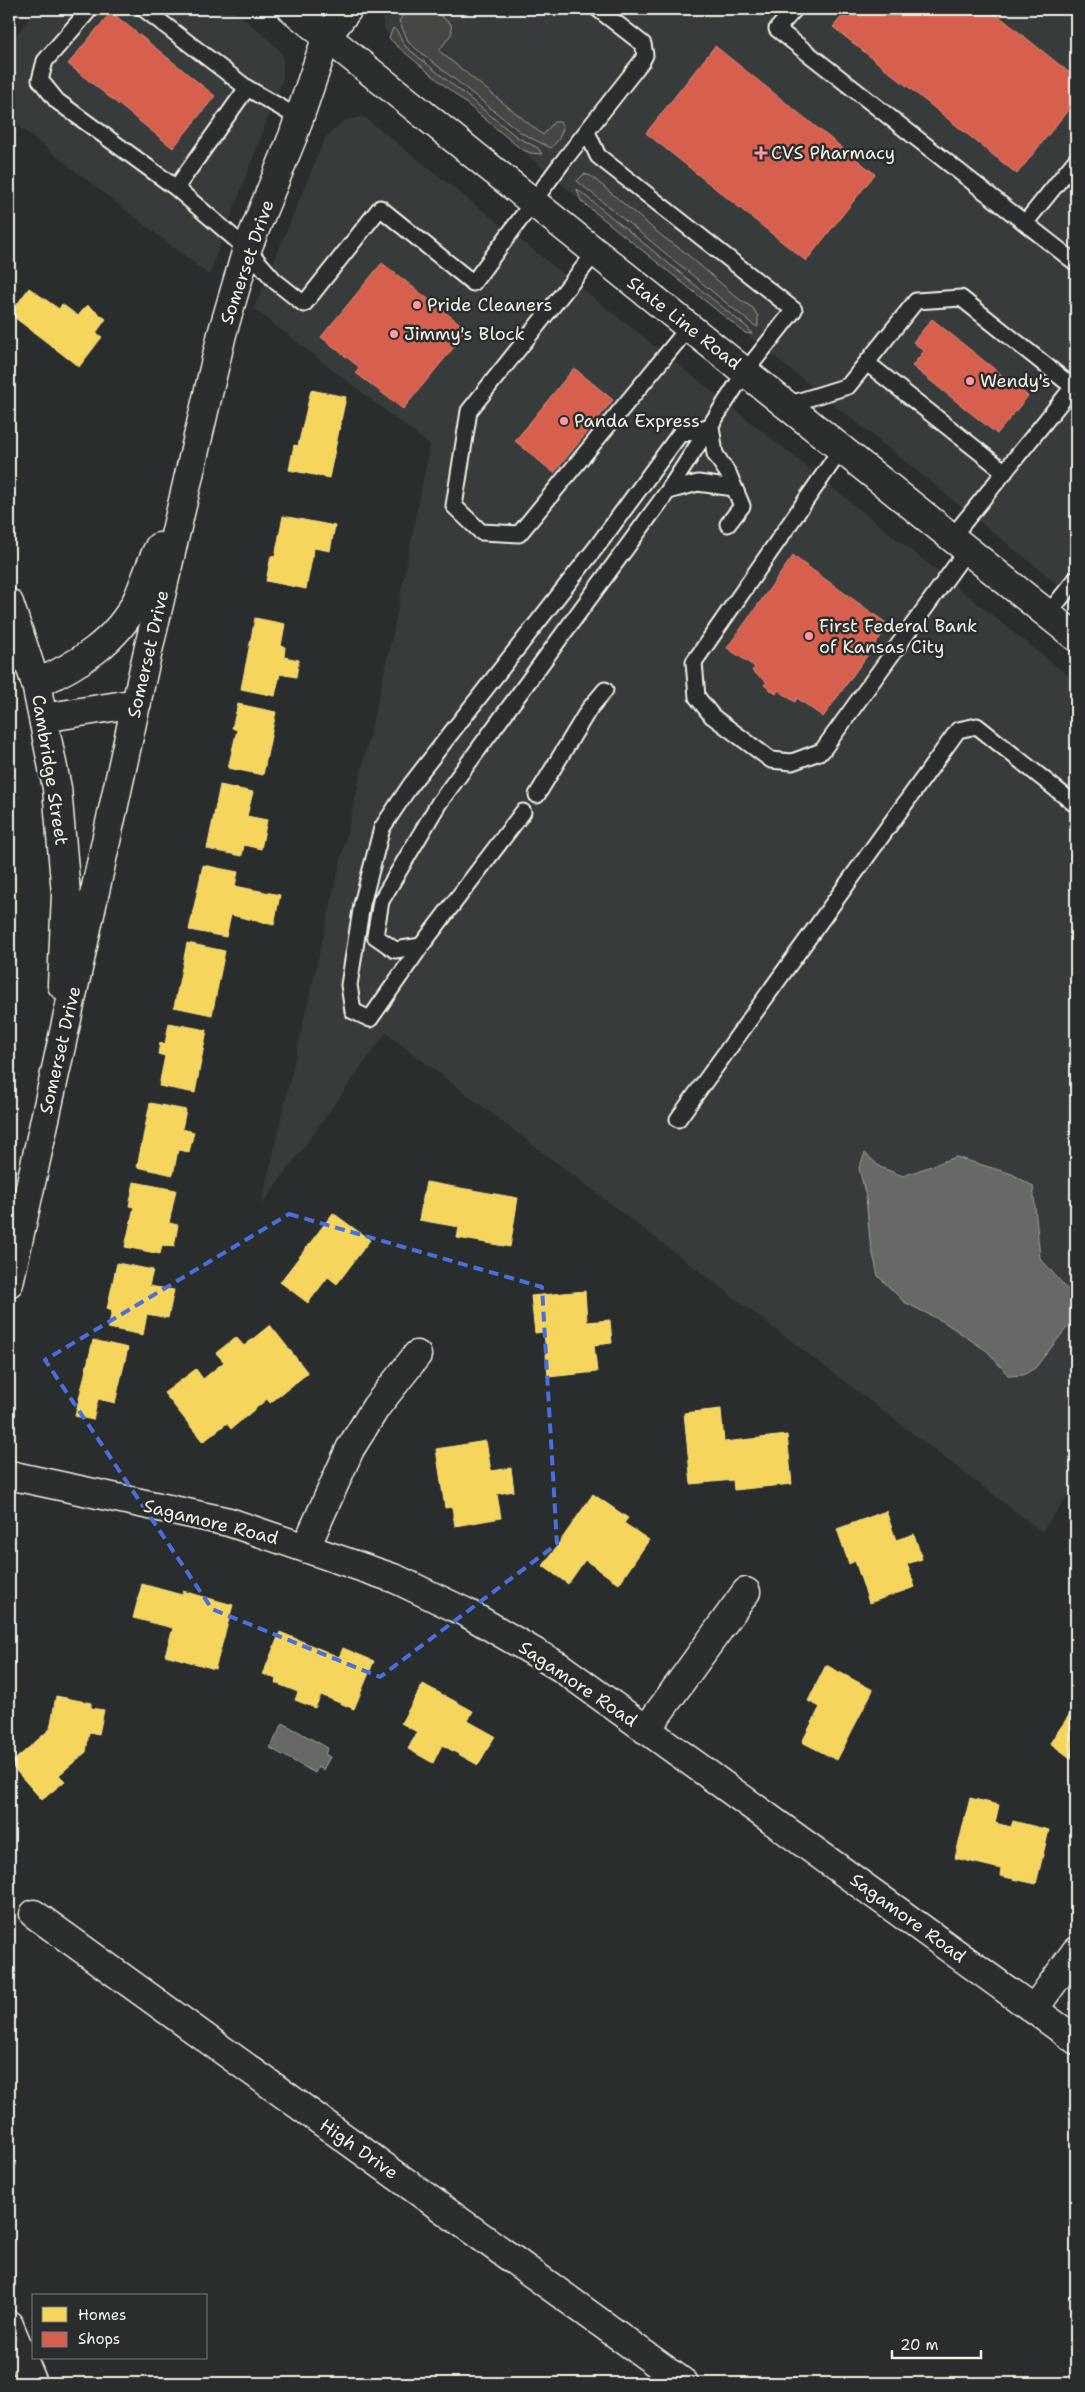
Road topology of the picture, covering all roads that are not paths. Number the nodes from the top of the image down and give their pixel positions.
1 (90, 9) edge
2 (144, 9) edge
3 (292, 9) edge
4 (348, 9) edge
5 (598, 9) edge
6 (795, 9) edge
7 (327, 36) junction
8 (247, 88) junction
9 (299, 118) junction
10 (587, 132) junction
11 (1076, 160) edge
12 (176, 188) junction
13 (532, 202) junction
14 (1026, 223) junction
15 (246, 249) junction
16 (595, 252) junction
17 (1076, 263) edge
18 (689, 328) junction
19 (867, 362) junction
20 (745, 372) junction
21 (788, 405) junction
22 (711, 426) junction
23 (842, 448) junction
24 (1005, 472) junction
25 (734, 488) junction
26 (668, 491) junction
27 (183, 502) junction
28 (728, 524) dead end
29 (960, 543) junction
30 (1076, 579) edge
31 (9, 603) edge
32 (1048, 614) junction
33 (1076, 636) edge
34 (36, 684) junction
35 (605, 690) dead end
36 (137, 703) junction
37 (43, 718) junction
38 (537, 795) dead end
39 (1076, 805) edge
40 (524, 812) dead end
41 (421, 946) junction
42 (59, 1060) junction
43 (678, 1118) dead end
44 (9, 1283) edge
45 (417, 1355) dead end
46 (9, 1475) edge
47 (306, 1547) junction
48 (746, 1592) dead end
49 (646, 1730) junction
50 (34, 1914) dead end
51 (1076, 1951) edge
52 (1034, 2009) junction
53 (1076, 2040) edge
54 (11, 2341) edge
55 (33, 2383) edge
56 (684, 2383) edge

1 - 12 lane
2 - 8 lane
3 - 7 street, State Line Road
4 - 7 street, Somerset Drive
5 - 10 lane
6 - 14 lane
7 - 9 street, Somerset Drive
7 - 13 street, State Line Road
8 - 9 lane
8 - 12 lane
9 - 15 street, Somerset Drive
10 - 13 lane
10 - 20 lane
11 - 14 lane
12 - 15 lane
13 - 15 lane
13 - 16 street, State Line Road
14 - 17 lane
15 - 27 street, Somerset Drive
16 - 18 street, State Line Road
16 - 18 lane
18 - 20 street, State Line Road
19 - 21 lane
19 - 24 lane
19 - 24 lane
20 - 21 street, State Line Road
20 - 22 lane
21 - 23 street, State Line Road
22 - 25 lane
22 - 26 lane
22 - 41 lane
23 - 29 street, State Line Road
23 - 29 lane
24 - 29 lane
25 - 26 lane
25 - 28 lane
26 - 41 lane
27 - 34 street
27 - 36 street, Somerset Drive
29 - 32 street, State Line Road
30 - 32 lane
31 - 34 street, Cambridge Street
32 - 33 street, State Line Road
34 - 37 street, Cambridge Street
35 - 38 lane
36 - 37 street
36 - 42 street, Somerset Drive
37 - 42 street, Cambridge Street
39 - 43 lane
40 - 41 lane
42 - 44 street, Somerset Drive
45 - 47 street
46 - 47 street, Sagamore Road
47 - 49 street, Sagamore Road
48 - 49 street
49 - 52 street, Sagamore Road
50 - 56 street, High Drive
51 - 52 street
52 - 53 street, Sagamore Road
54 - 55 street

